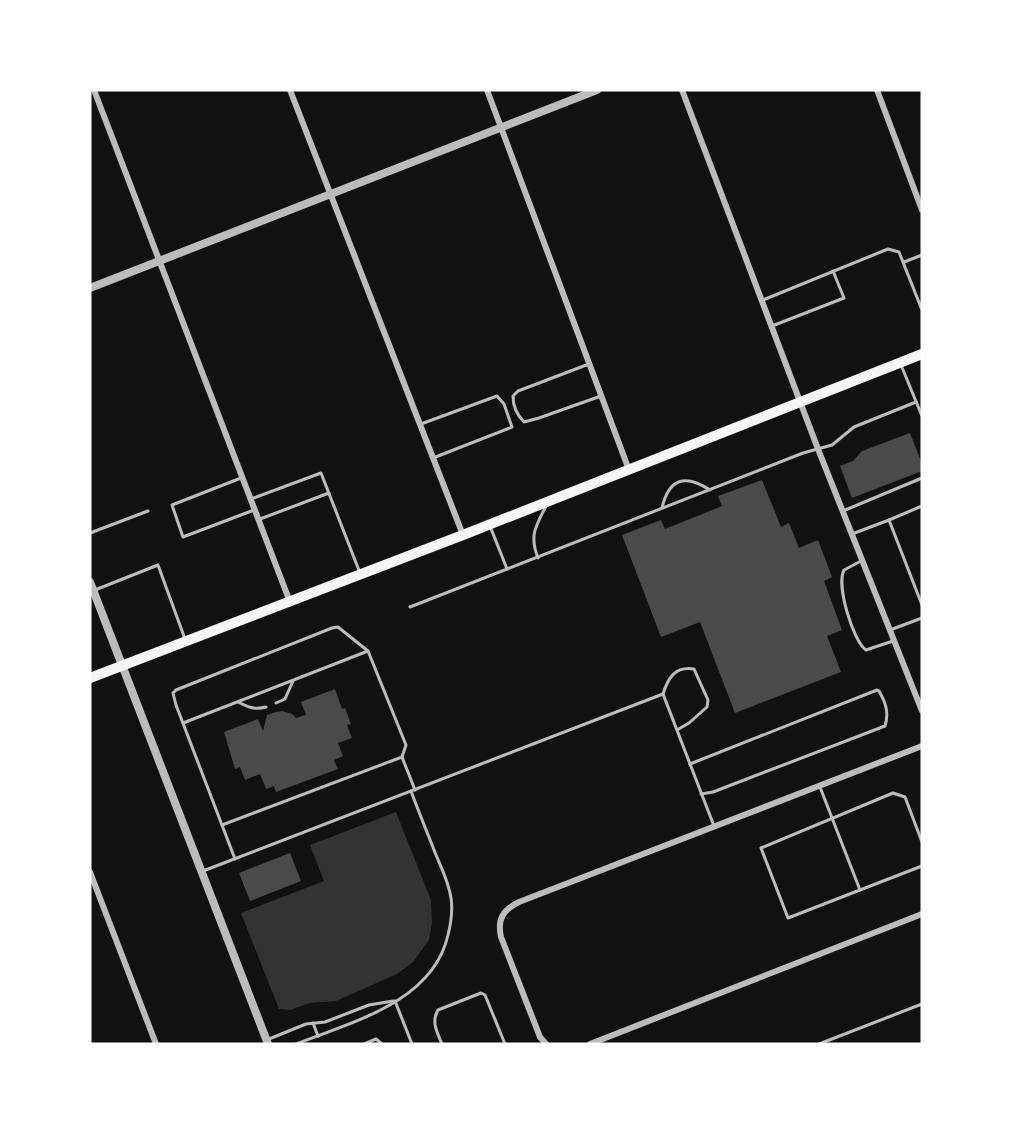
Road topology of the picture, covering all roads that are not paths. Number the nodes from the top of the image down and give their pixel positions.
1 (94, 90) edge
2 (290, 90) edge
3 (487, 90) edge
4 (597, 90) edge
5 (682, 90) edge
6 (877, 90) edge
7 (500, 128) junction
8 (329, 194) junction
9 (922, 210) edge
10 (922, 255) edge
11 (159, 260) junction
12 (904, 262) junction
13 (833, 271) junction
14 (90, 288) edge
15 (762, 300) junction
16 (922, 310) edge
17 (772, 326) junction
18 (922, 354) edge
19 (900, 363) junction
20 (589, 364) junction
21 (601, 395) junction
22 (801, 402) junction
23 (916, 402) junction
24 (922, 416) edge
25 (420, 425) junction
26 (818, 449) junction
27 (433, 458) junction
28 (629, 470) junction
29 (242, 478) junction
30 (922, 478) edge
31 (711, 490) junction
32 (328, 493) junction
33 (250, 500) junction
34 (549, 501) junction
35 (922, 506) edge
36 (661, 509) junction
37 (254, 510) junction
38 (148, 511) dead end
39 (843, 511) junction
40 (258, 520) junction
41 (889, 520) junction
42 (490, 524) junction
43 (90, 533) edge
44 (852, 534) junction
45 (463, 535) junction
46 (538, 558) junction
47 (862, 561) junction
48 (507, 569) junction
49 (360, 575) junction
50 (92, 586) edge
51 (290, 602) junction
52 (922, 605) edge
53 (410, 607) dead end
54 (922, 618) edge
55 (890, 630) junction
56 (894, 641) junction
57 (186, 642) junction
58 (368, 651) junction
59 (124, 666) junction
60 (90, 678) edge
61 (293, 681) junction
62 (663, 694) junction
63 (238, 702) junction
64 (276, 703) dead end
65 (266, 707) dead end
66 (922, 711) edge
67 (183, 723) junction
68 (677, 730) junction
69 (922, 746) edge
70 (402, 757) junction
71 (690, 764) junction
72 (819, 786) junction
73 (413, 790) junction
74 (701, 794) junction
75 (832, 819) junction
76 (222, 825) junction
77 (714, 826) junction
78 (922, 842) edge
79 (235, 859) junction
80 (922, 866) edge
81 (90, 872) edge
82 (201, 872) junction
83 (860, 890) junction
84 (922, 914) edge
85 (395, 1001) junction
86 (922, 1004) edge
87 (313, 1023) junction
88 (318, 1036) junction
89 (267, 1042) edge
90 (156, 1044) edge
91 (296, 1044) edge
92 (364, 1044) edge
93 (382, 1044) edge
94 (412, 1044) edge
95 (442, 1044) edge
96 (505, 1044) edge
97 (546, 1044) edge
98 (590, 1044) edge
99 (819, 1044) edge

1 - 11 street
2 - 8 street
3 - 7 street
4 - 7 street
5 - 15 street
6 - 9 street
7 - 8 street
7 - 20 street
8 - 11 street
8 - 25 street
10 - 12 lane
11 - 14 street
11 - 29 street
12 - 13 lane
12 - 16 lane
13 - 15 lane
13 - 17 lane
15 - 17 street
17 - 22 street
18 - 19 main road
19 - 22 main road
19 - 23 lane
20 - 21 street
20 - 21 lane
21 - 28 street
22 - 26 street
22 - 28 main road
23 - 24 lane
23 - 26 lane
25 - 27 street
25 - 27 lane
26 - 31 lane
26 - 39 street
27 - 45 street
28 - 34 main road
29 - 33 street
29 - 37 lane
30 - 39 lane
31 - 36 lane
31 - 36 lane
32 - 33 lane
32 - 40 lane
32 - 49 lane
33 - 37 street
34 - 42 main road
34 - 46 lane
35 - 41 lane
36 - 46 lane
37 - 40 street
38 - 43 lane
39 - 44 street
40 - 51 street
41 - 44 lane
41 - 52 lane
42 - 45 main road
42 - 48 lane
44 - 47 street
45 - 49 main road
46 - 48 lane
47 - 55 street
47 - 56 lane
48 - 53 lane
49 - 51 main road
50 - 57 lane
50 - 59 street
51 - 57 main road
54 - 55 lane
55 - 56 street
56 - 66 street
57 - 59 main road
58 - 61 lane
58 - 67 lane
58 - 70 lane
59 - 60 main road
59 - 82 street
61 - 63 lane
61 - 64 lane
62 - 68 lane
62 - 68 lane
62 - 73 lane
63 - 65 lane
63 - 67 lane
67 - 76 lane
68 - 71 lane
69 - 72 street
70 - 73 lane
70 - 76 lane
71 - 74 lane
71 - 74 lane
72 - 75 lane
72 - 77 street
73 - 79 lane
73 - 85 lane
74 - 77 lane
75 - 78 lane
75 - 83 lane
75 - 83 lane
76 - 79 lane
77 - 97 street
79 - 82 lane
80 - 83 lane
81 - 90 street
82 - 89 street
84 - 98 street
85 - 87 lane
85 - 88 lane
85 - 94 lane
86 - 99 lane
87 - 88 lane
87 - 89 lane
88 - 91 lane
92 - 93 lane
95 - 96 lane

